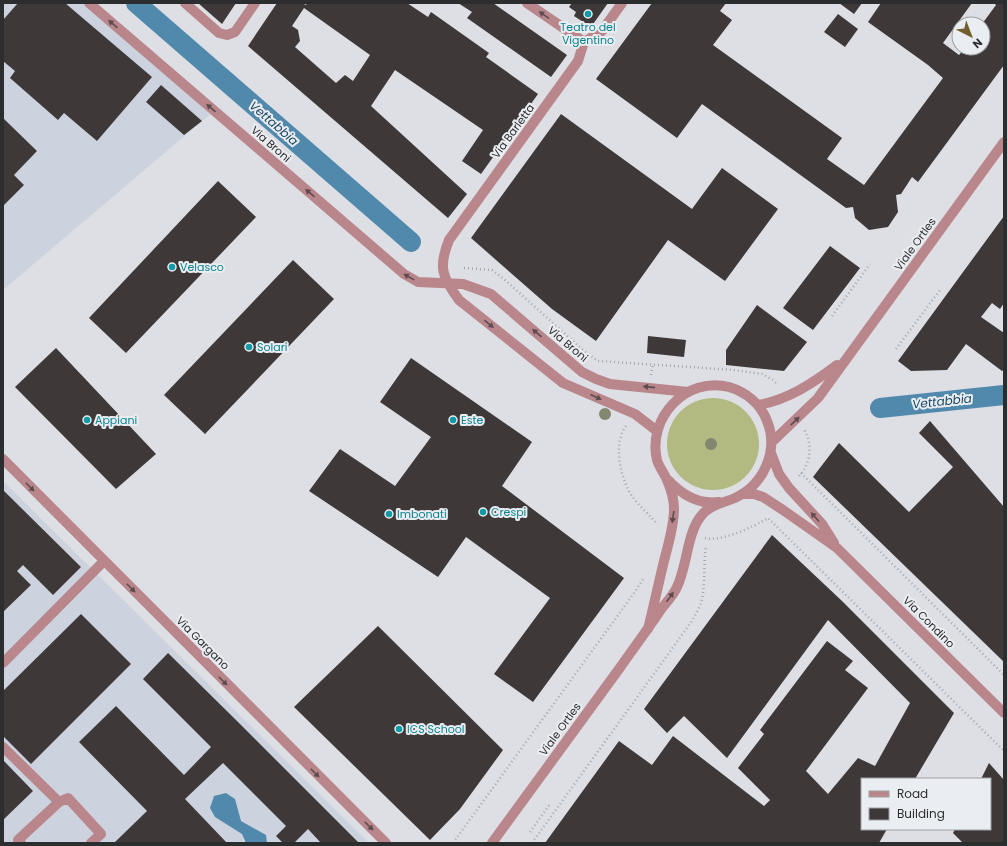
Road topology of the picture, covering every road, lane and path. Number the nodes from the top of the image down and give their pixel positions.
1 (89, 3) edge
2 (184, 3) edge
3 (255, 3) edge
4 (527, 3) edge
5 (622, 3) edge
6 (584, 42) junction
7 (1004, 142) edge
8 (870, 264) dead end
9 (463, 268) dead end
10 (447, 284) junction
11 (940, 290) dead end
12 (832, 316) dead end
13 (896, 349) dead end
14 (844, 360) junction
15 (651, 373) dead end
16 (688, 392) junction
17 (758, 405) junction
18 (803, 426) dead end
19 (625, 427) dead end
20 (657, 431) junction
21 (772, 442) junction
22 (771, 453) junction
23 (3, 459) edge
24 (666, 479) junction
25 (742, 494) junction
26 (725, 501) junction
27 (656, 527) dead end
28 (838, 548) junction
29 (104, 561) junction
30 (644, 576) dead end
31 (648, 629) junction
32 (3, 663) edge
33 (1004, 675) edge
34 (1004, 713) edge
35 (3, 747) edge
36 (1004, 751) edge
37 (58, 802) junction
38 (550, 804) dead end
39 (530, 832) dead end
40 (21, 843) edge
41 (91, 843) edge
42 (386, 843) edge
43 (453, 843) edge
44 (492, 843) edge
45 (532, 843) edge

10 -> 1 street, Via Broni
2 - 3 street
6 -> 4 street
5 - 6 street
6 - 10 street, Via Barletta
7 - 14 street, Viale Ortles
8 - 12 path
9 - 15 path
16 -> 10 street, Via Broni
10 -> 20 street
11 - 13 path
14 - 17 street, Viale Ortles
21 -> 14 street, Viale Ortles
16 - 17 street, Viale Ortles
16 - 20 street, Viale Ortles
17 - 21 street, Viale Ortles
18 - 33 path
19 - 27 path
20 - 24 street, Viale Ortles
21 - 22 street, Viale Ortles
22 - 25 street, Viale Ortles
28 -> 22 street, Via Condino
23 -> 29 street, Via Gargano
24 - 26 street, Viale Ortles
24 -> 31 street, Viale Ortles
25 - 26 street, Viale Ortles
25 - 28 street, Via Condino
31 -> 26 street, Viale Ortles
28 - 34 street, Via Condino
29 - 32 street
29 -> 42 street, Via Gargano
30 - 43 path
31 - 44 street, Viale Ortles
35 - 37 street
36 - 45 path
37 - 40 street
37 - 41 street
38 - 39 path

